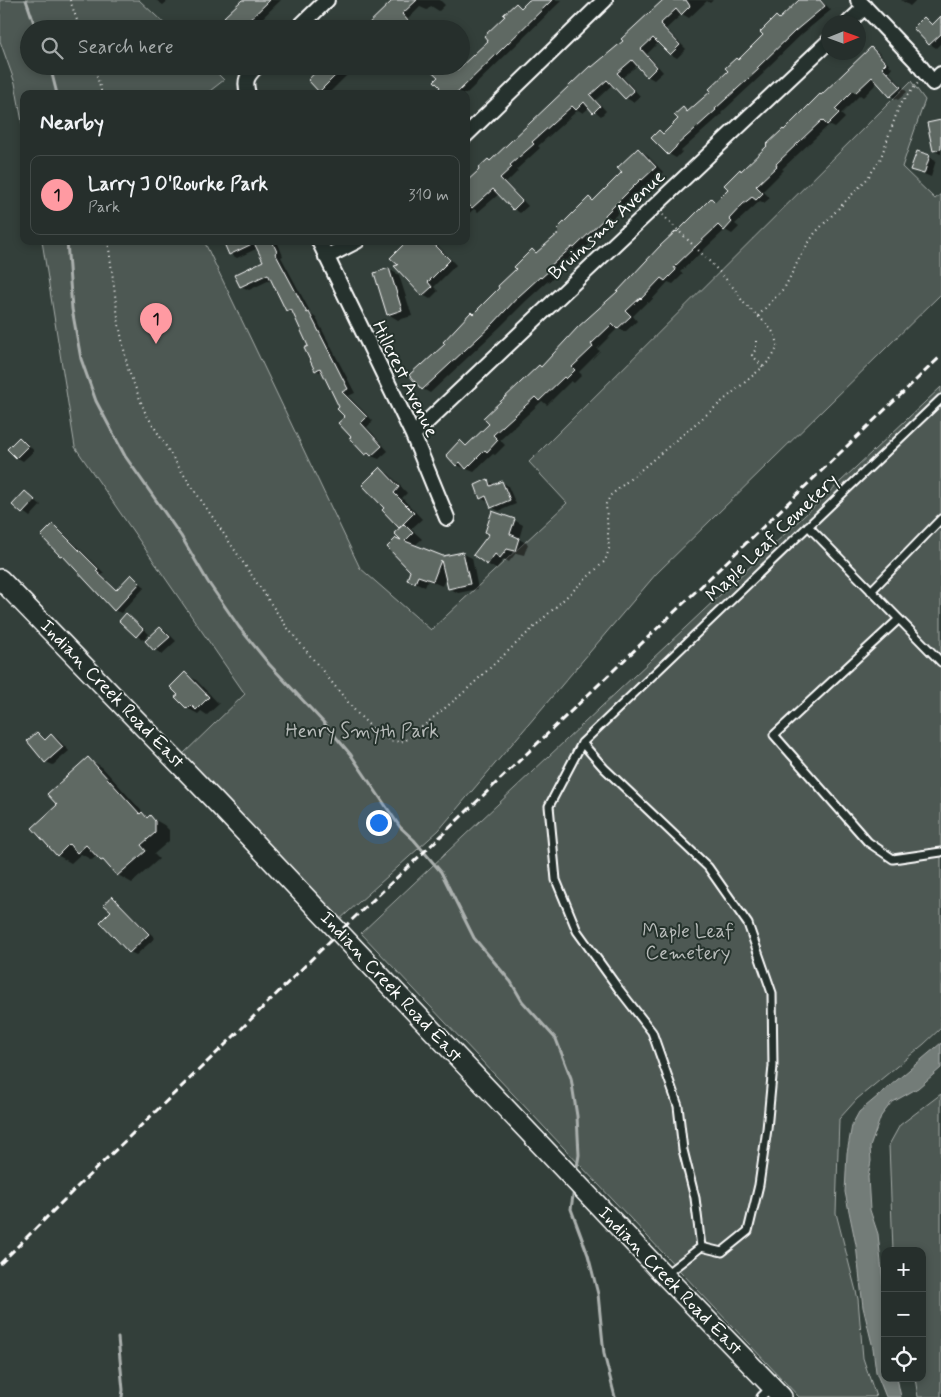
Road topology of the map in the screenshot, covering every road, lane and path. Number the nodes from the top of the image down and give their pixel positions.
1 (70, 0) edge
2 (327, 0) edge
3 (605, 0) edge
4 (862, 4) edge
5 (854, 15) edge
6 (77, 20) edge
7 (306, 20) edge
8 (821, 49) edge
9 (926, 73) junction
10 (941, 74) edge
11 (97, 75) edge
12 (248, 75) edge
13 (101, 90) edge
14 (247, 90) edge
15 (470, 131) edge
16 (321, 245) edge
17 (349, 245) edge
18 (326, 257) junction
19 (758, 316) dead end
20 (756, 340) dead end
21 (763, 368) dead end
22 (941, 399) edge
23 (413, 435) junction
24 (447, 518) dead end
25 (941, 519) edge
26 (808, 526) junction
27 (0, 579) edge
28 (871, 591) junction
29 (899, 619) junction
30 (941, 662) edge
31 (582, 743) junction
32 (941, 852) edge
33 (701, 1247) junction
34 (664, 1275) junction
35 (771, 1394) edge

1 - 6 path
2 - 7 street
3 - 15 street
4 - 5 street
4 - 9 street
8 - 23 street, Bruinsma Avenue
9 - 10 street
9 - 19 path
11 - 13 path
12 - 14 street
16 - 18 street, Hillcrest Avenue
17 - 18 street
18 - 23 street, Hillcrest Avenue
20 - 21 path
22 - 26 lane, Maple Leaf Cemetery
23 - 24 street, Hillcrest Avenue
25 - 28 lane
26 - 28 lane
26 - 31 lane, Maple Leaf Cemetery
27 - 34 main road, Indian Creek Road East
28 - 29 lane
29 - 30 lane
29 - 32 lane
31 - 33 lane, Maple Leaf Cemetery
31 - 33 lane
33 - 34 lane
34 - 35 main road, Indian Creek Road East

